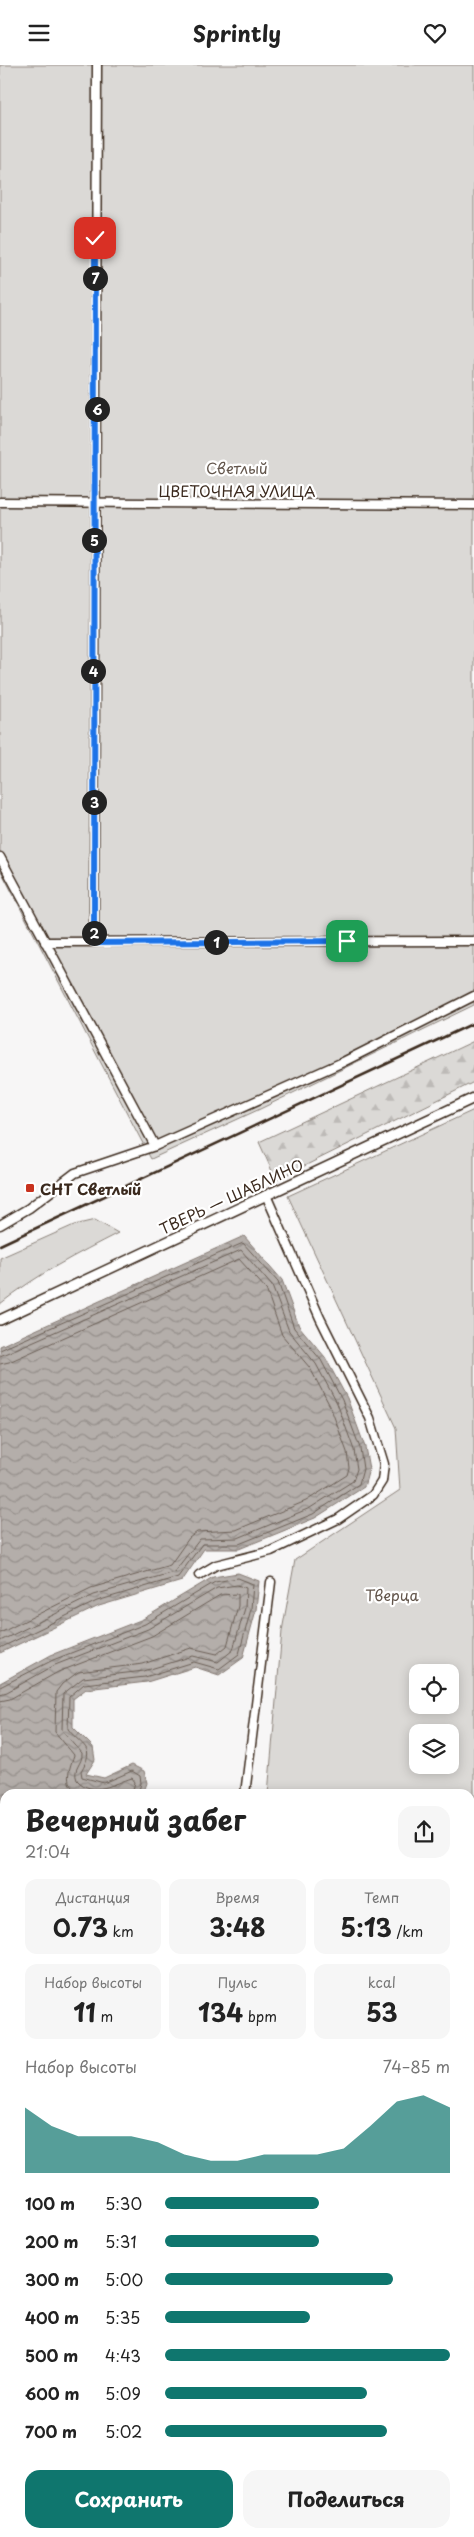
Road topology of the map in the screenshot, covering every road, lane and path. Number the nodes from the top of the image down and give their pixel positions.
1 (97, 65) edge
2 (0, 502) edge
3 (95, 503) junction
4 (474, 505) edge
5 (0, 857) edge
6 (474, 941) edge
7 (45, 943) junction
8 (94, 943) junction
9 (474, 996) edge
10 (474, 1098) edge
11 (155, 1146) junction
12 (266, 1195) junction
13 (0, 1225) edge
14 (0, 1320) edge
15 (199, 1575) dead end
16 (271, 1582) dead end
17 (246, 1789) edge

1 - 3 street
2 - 3 street, ЦВЕТОЧНАЯ УЛИЦА
3 - 4 street, ЦВЕТОЧНАЯ УЛИЦА
3 - 8 street
5 - 7 street
6 - 8 street
7 - 8 street
7 - 11 street
9 - 11 street
10 - 12 street, ТВЕРЬ — ШАБЛИНО
11 - 13 street
12 - 14 street, ТВЕРЬ — ШАБЛИНО
12 - 15 street
16 - 17 street

